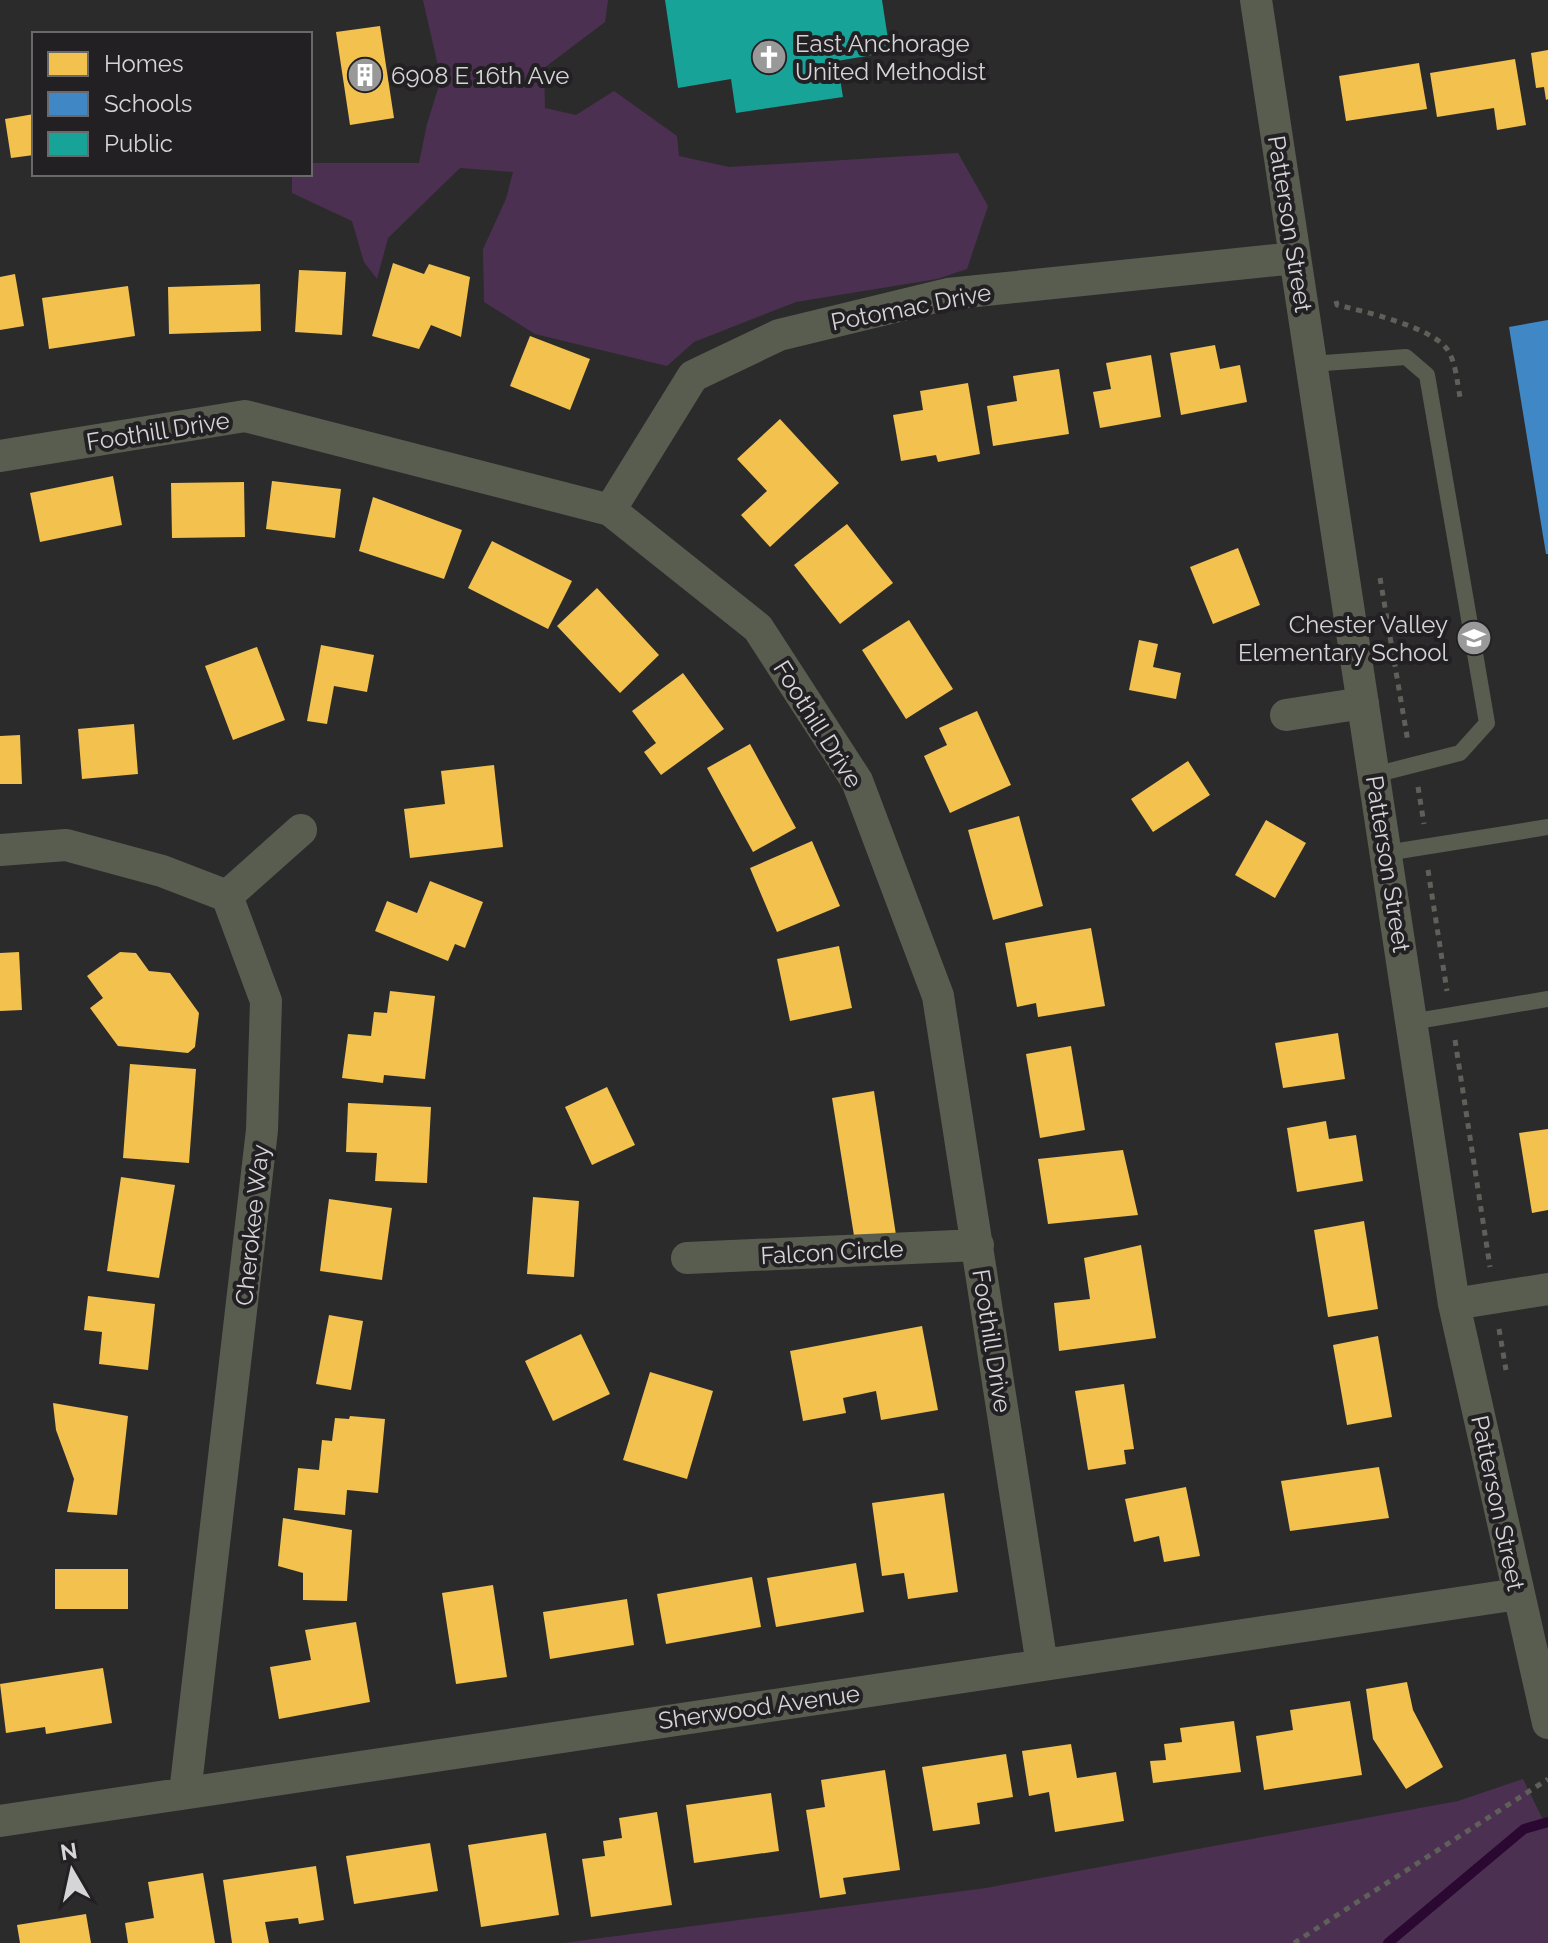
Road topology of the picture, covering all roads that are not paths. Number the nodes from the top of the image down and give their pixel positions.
1 (1256, 0) edge
2 (1295, 258) junction
3 (1311, 364) junction
4 (0, 456) edge
5 (610, 510) junction
6 (1363, 703) junction
7 (1286, 715) dead end
8 (1374, 775) junction
9 (1542, 828) edge
10 (301, 830) dead end
11 (0, 850) edge
12 (1386, 853) junction
13 (227, 896) junction
14 (1548, 999) edge
15 (1411, 1022) junction
16 (978, 1245) junction
17 (687, 1258) dead end
18 (1548, 1289) edge
19 (1454, 1304) junction
20 (1518, 1594) junction
21 (1042, 1665) junction
22 (1548, 1723) edge
23 (185, 1793) junction
24 (0, 1821) edge

1 - 2 street, Patterson Street
2 - 3 street, Patterson Street
2 - 5 street, Potomac Drive
3 - 6 street, Patterson Street
3 - 8 lane
4 - 5 street, Foothill Drive
5 - 16 street, Foothill Drive
6 - 7 street
6 - 8 street, Patterson Street
8 - 12 street, Patterson Street
9 - 12 lane
10 - 13 street
11 - 13 street
12 - 15 street, Patterson Street
13 - 23 street, Cherokee Way
14 - 15 lane
15 - 19 street, Patterson Street
16 - 17 street, Falcon Circle
16 - 21 street, Foothill Drive
18 - 19 street
19 - 20 street, Patterson Street
20 - 21 street, Sherwood Avenue
20 - 22 street, Patterson Street
21 - 23 street, Sherwood Avenue
23 - 24 street, Sherwood Avenue

